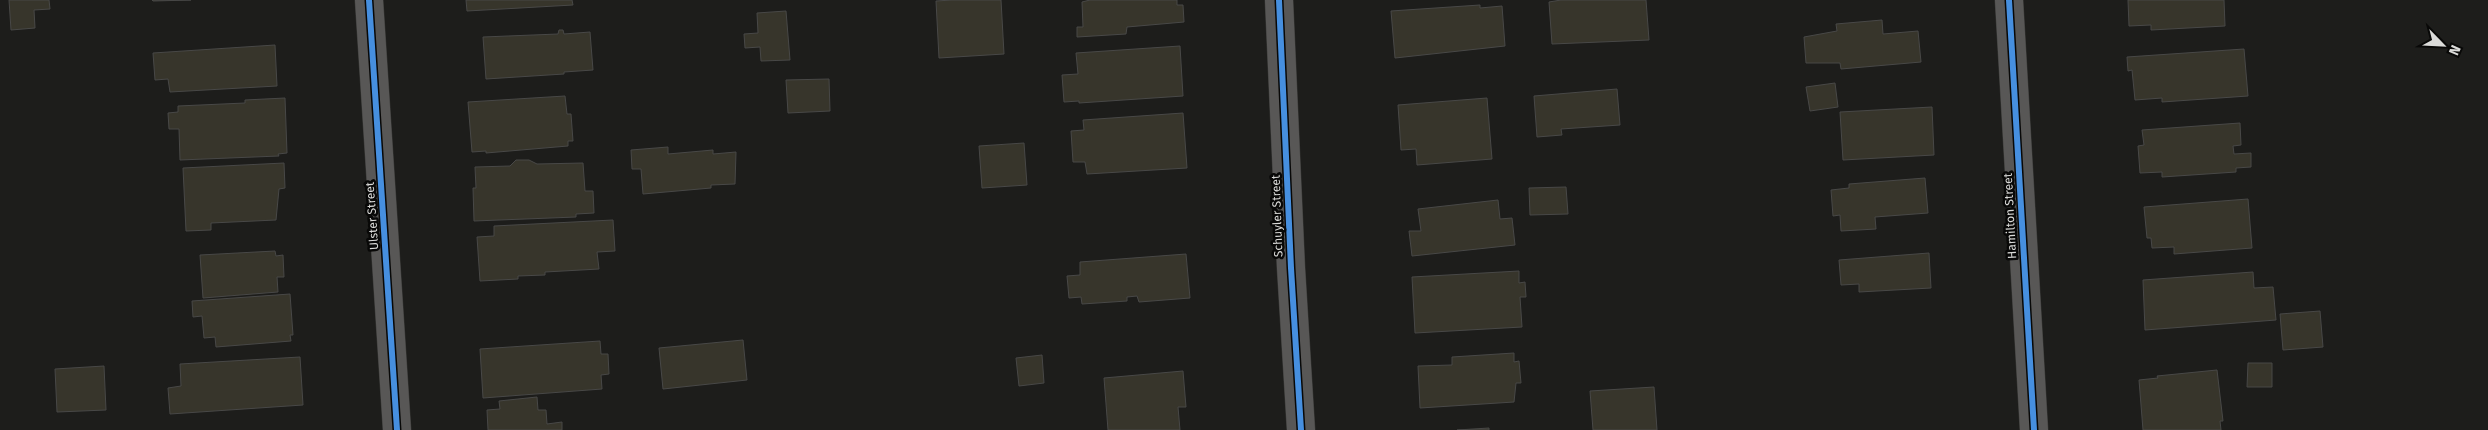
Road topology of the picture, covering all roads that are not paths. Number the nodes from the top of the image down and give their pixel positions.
1 (369, 0) edge
2 (1279, 0) edge
3 (2010, 0) edge
4 (397, 430) edge
5 (1301, 430) edge
6 (2034, 430) edge

1 - 4 street, Ulster Street
2 - 5 street, Schuyler Street
3 - 6 street, Hamilton Street

